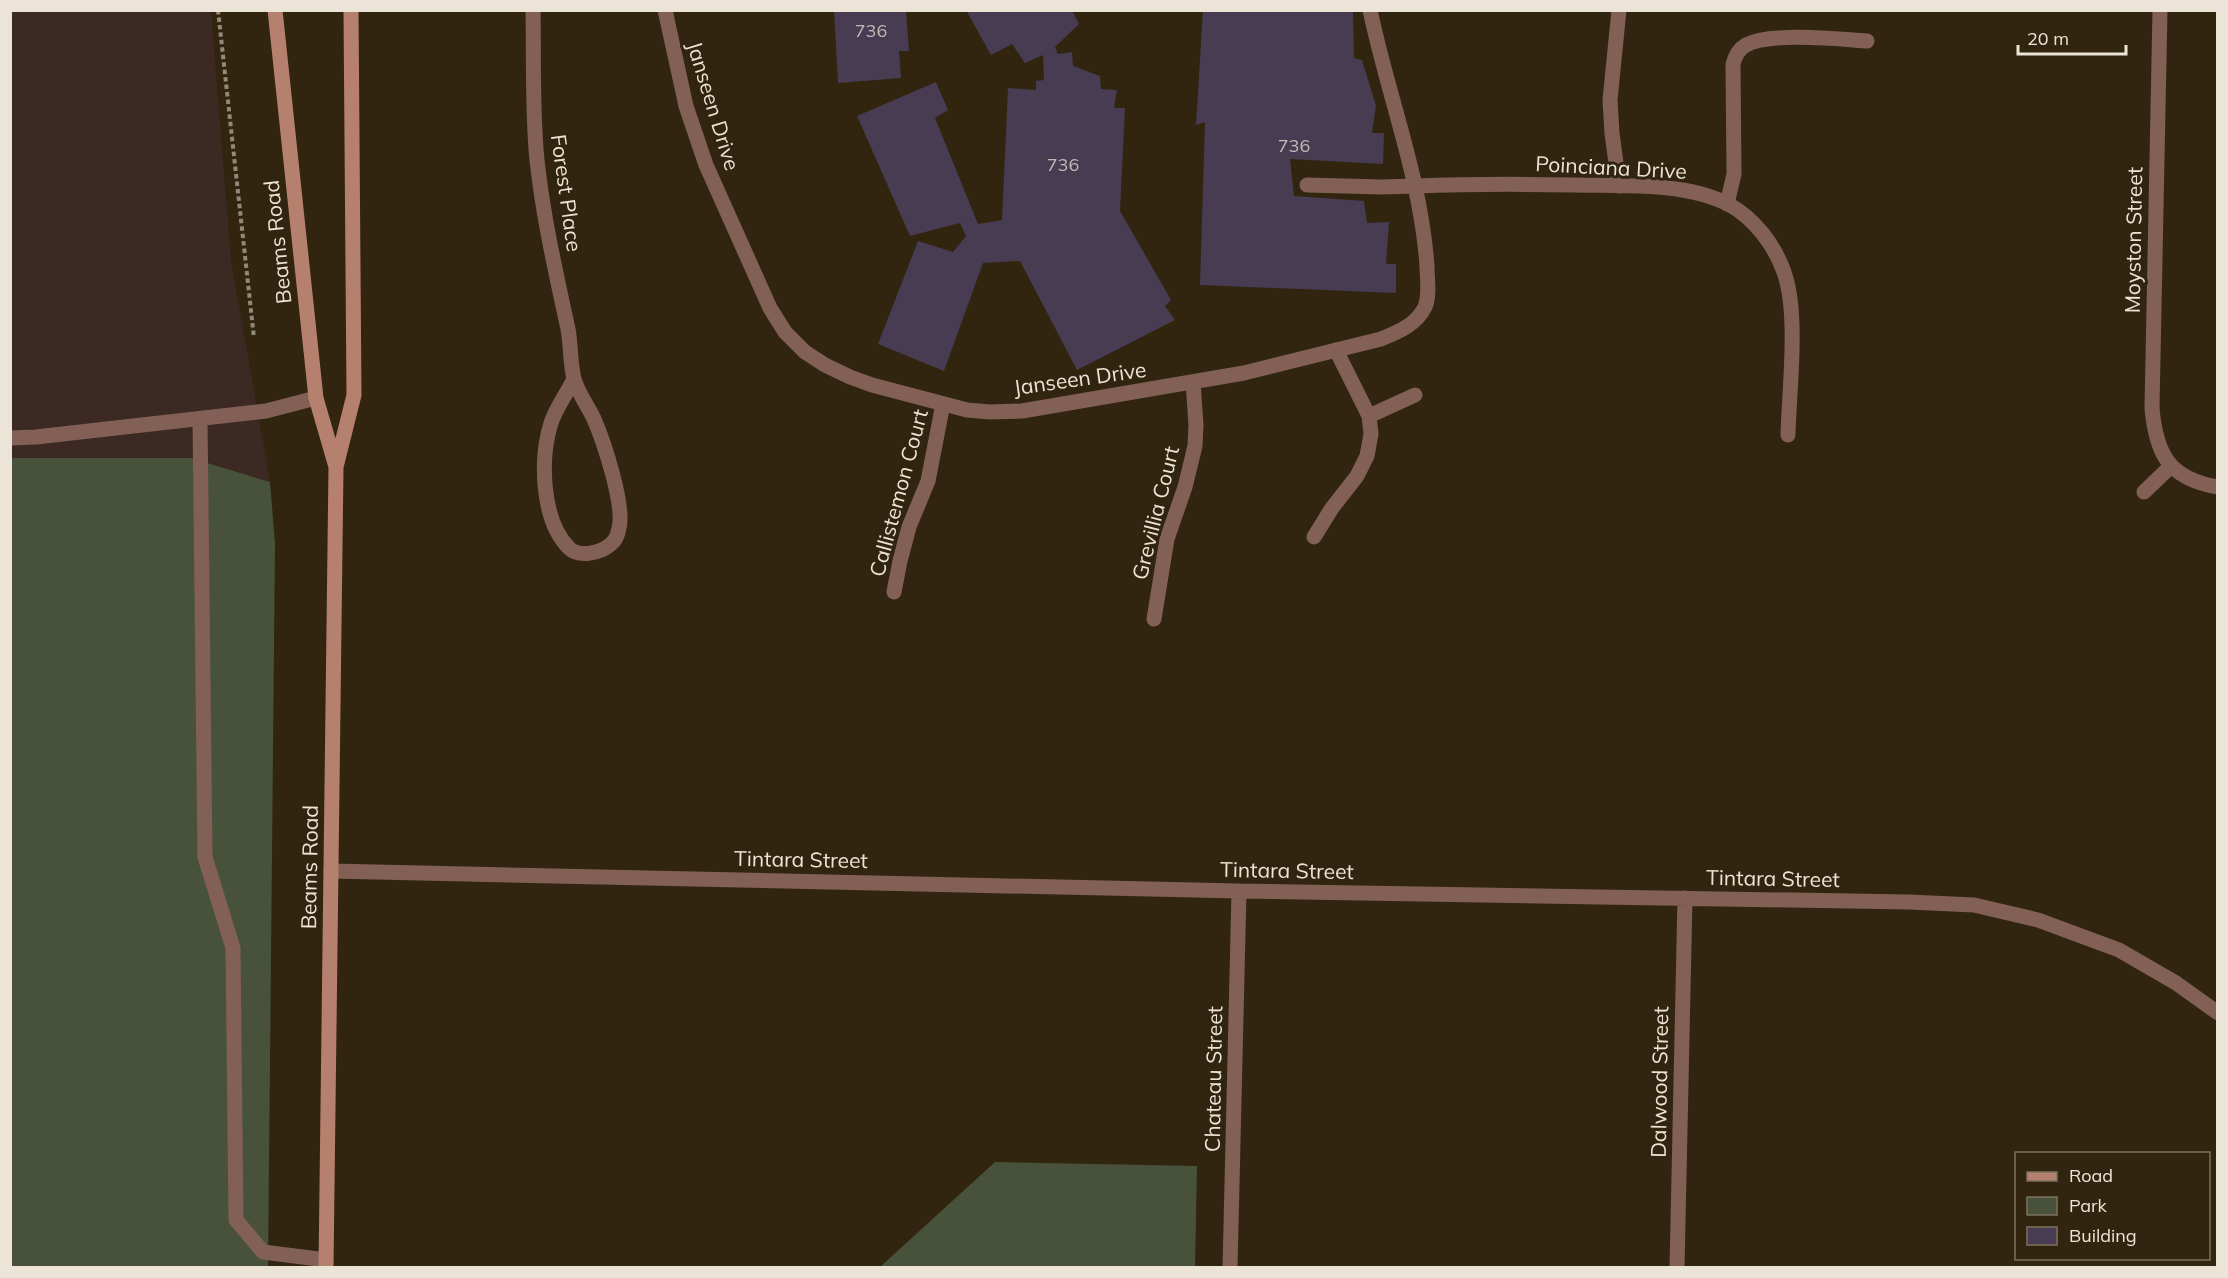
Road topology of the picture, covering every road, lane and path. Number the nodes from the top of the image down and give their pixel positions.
1 (218, 10) edge
2 (275, 10) edge
3 (351, 10) edge
4 (533, 10) edge
5 (665, 10) edge
6 (1371, 10) edge
7 (1619, 10) edge
8 (2160, 10) edge
9 (1867, 41) dead end
10 (1307, 185) dead end
11 (1416, 186) junction
12 (1619, 186) junction
13 (1727, 204) junction
14 (254, 338) dead end
15 (1336, 350) junction
16 (574, 379) junction
17 (1193, 382) junction
18 (1414, 395) dead end
19 (316, 398) junction
20 (943, 404) junction
21 (1370, 416) junction
22 (200, 419) junction
23 (1788, 435) dead end
24 (10, 438) edge
25 (336, 467) junction
26 (2170, 467) junction
27 (2217, 487) edge
28 (2144, 492) dead end
29 (1314, 537) dead end
30 (894, 592) dead end
31 (1154, 619) dead end
32 (331, 871) junction
33 (1239, 891) junction
34 (1685, 898) junction
35 (2217, 1013) edge
36 (326, 1264) edge
37 (1230, 1268) edge
38 (1677, 1268) edge

1 - 14 path
2 - 19 main road, Beams Road
3 - 25 main road, Beams Road
4 - 16 street, Forest Place
5 - 20 street, Janseen Drive
6 - 11 street, Janseen Drive
7 - 12 street
8 - 26 street, Moyston Street
9 - 13 street
10 - 11 street, Poinciana Drive
11 - 12 street, Poinciana Drive
11 - 15 street, Janseen Drive
12 - 13 street, Poinciana Drive
13 - 23 street, Poinciana Drive
15 - 17 street, Janseen Drive
15 - 21 street
16 - 16 street, Forest Place
17 - 20 street, Janseen Drive
17 - 31 street, Grevillia Court
18 - 21 street
19 - 22 street
19 - 25 main road, Beams Road
20 - 30 street, Callistemon Court
21 - 29 street
22 - 24 street
22 - 36 street
25 - 32 main road, Beams Road
26 - 27 street
26 - 28 street
32 - 33 street, Tintara Street
32 - 36 main road, Beams Road
33 - 34 street, Tintara Street
33 - 37 street, Chateau Street
34 - 35 street, Tintara Street
34 - 38 street, Dalwood Street

